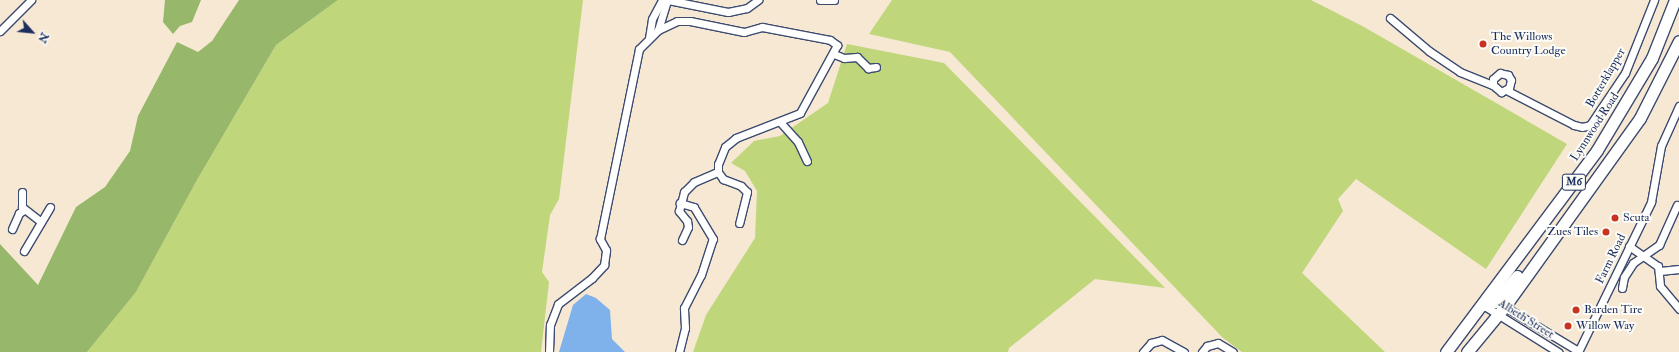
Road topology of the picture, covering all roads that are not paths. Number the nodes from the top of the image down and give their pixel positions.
1 (31, 0) edge
2 (662, 0) edge
3 (758, 0) edge
4 (820, 0) edge
5 (834, 0) edge
6 (1654, 0) edge
7 (1676, 0) edge
8 (669, 1) edge
9 (1390, 18) dead end
10 (658, 30) junction
11 (0, 31) edge
12 (649, 38) junction
13 (1679, 42) edge
14 (834, 54) junction
15 (876, 66) dead end
16 (1493, 85) junction
17 (1506, 90) junction
18 (1679, 106) edge
19 (781, 122) junction
20 (807, 161) dead end
21 (718, 172) junction
22 (22, 192) dead end
23 (680, 203) junction
24 (1677, 205) dead end
25 (50, 207) dead end
26 (24, 210) junction
27 (41, 222) junction
28 (739, 223) dead end
29 (12, 229) dead end
30 (682, 240) dead end
31 (1629, 246) junction
32 (24, 251) dead end
33 (1646, 256) junction
34 (1679, 269) edge
35 (1660, 271) junction
36 (1622, 288) dead end
37 (1493, 306) junction
38 (1679, 308) edge
39 (549, 352) edge
40 (679, 352) edge
41 (1143, 352) edge
42 (1184, 352) edge
43 (1202, 352) edge
44 (1233, 352) edge
45 (1446, 352) edge
46 (1452, 352) edge
47 (1468, 352) edge
48 (1558, 352) edge
49 (1578, 352) edge

1 - 11 street
2 - 12 street
3 - 8 street
4 - 5 street
6 - 17 street, Botterklapper
7 - 37 main road, Lynnwood Road / M6
8 - 10 street
9 - 16 street
10 - 12 street
10 - 14 street
12 - 39 street
13 - 37 main road, Lynnwood Road / M6
14 - 15 street
14 - 19 street
16 - 17 street
16 - 17 street
18 - 31 street, Farm Road
19 - 20 street
19 - 21 street
21 - 23 street
21 - 28 street
22 - 26 street
23 - 30 street
23 - 40 street
24 - 33 street
25 - 27 street
26 - 27 street
26 - 29 street
27 - 32 street
31 - 33 street
31 - 49 street, Farm Road
33 - 35 street
33 - 36 street
34 - 35 street
35 - 38 street
37 - 45 main road, Lynnwood Road / M6
37 - 46 main road
37 - 47 main road, Lynnwood Road / M6
37 - 48 street, Albeth Street
37 - 49 street, Albeth Street
41 - 42 street
43 - 44 street

